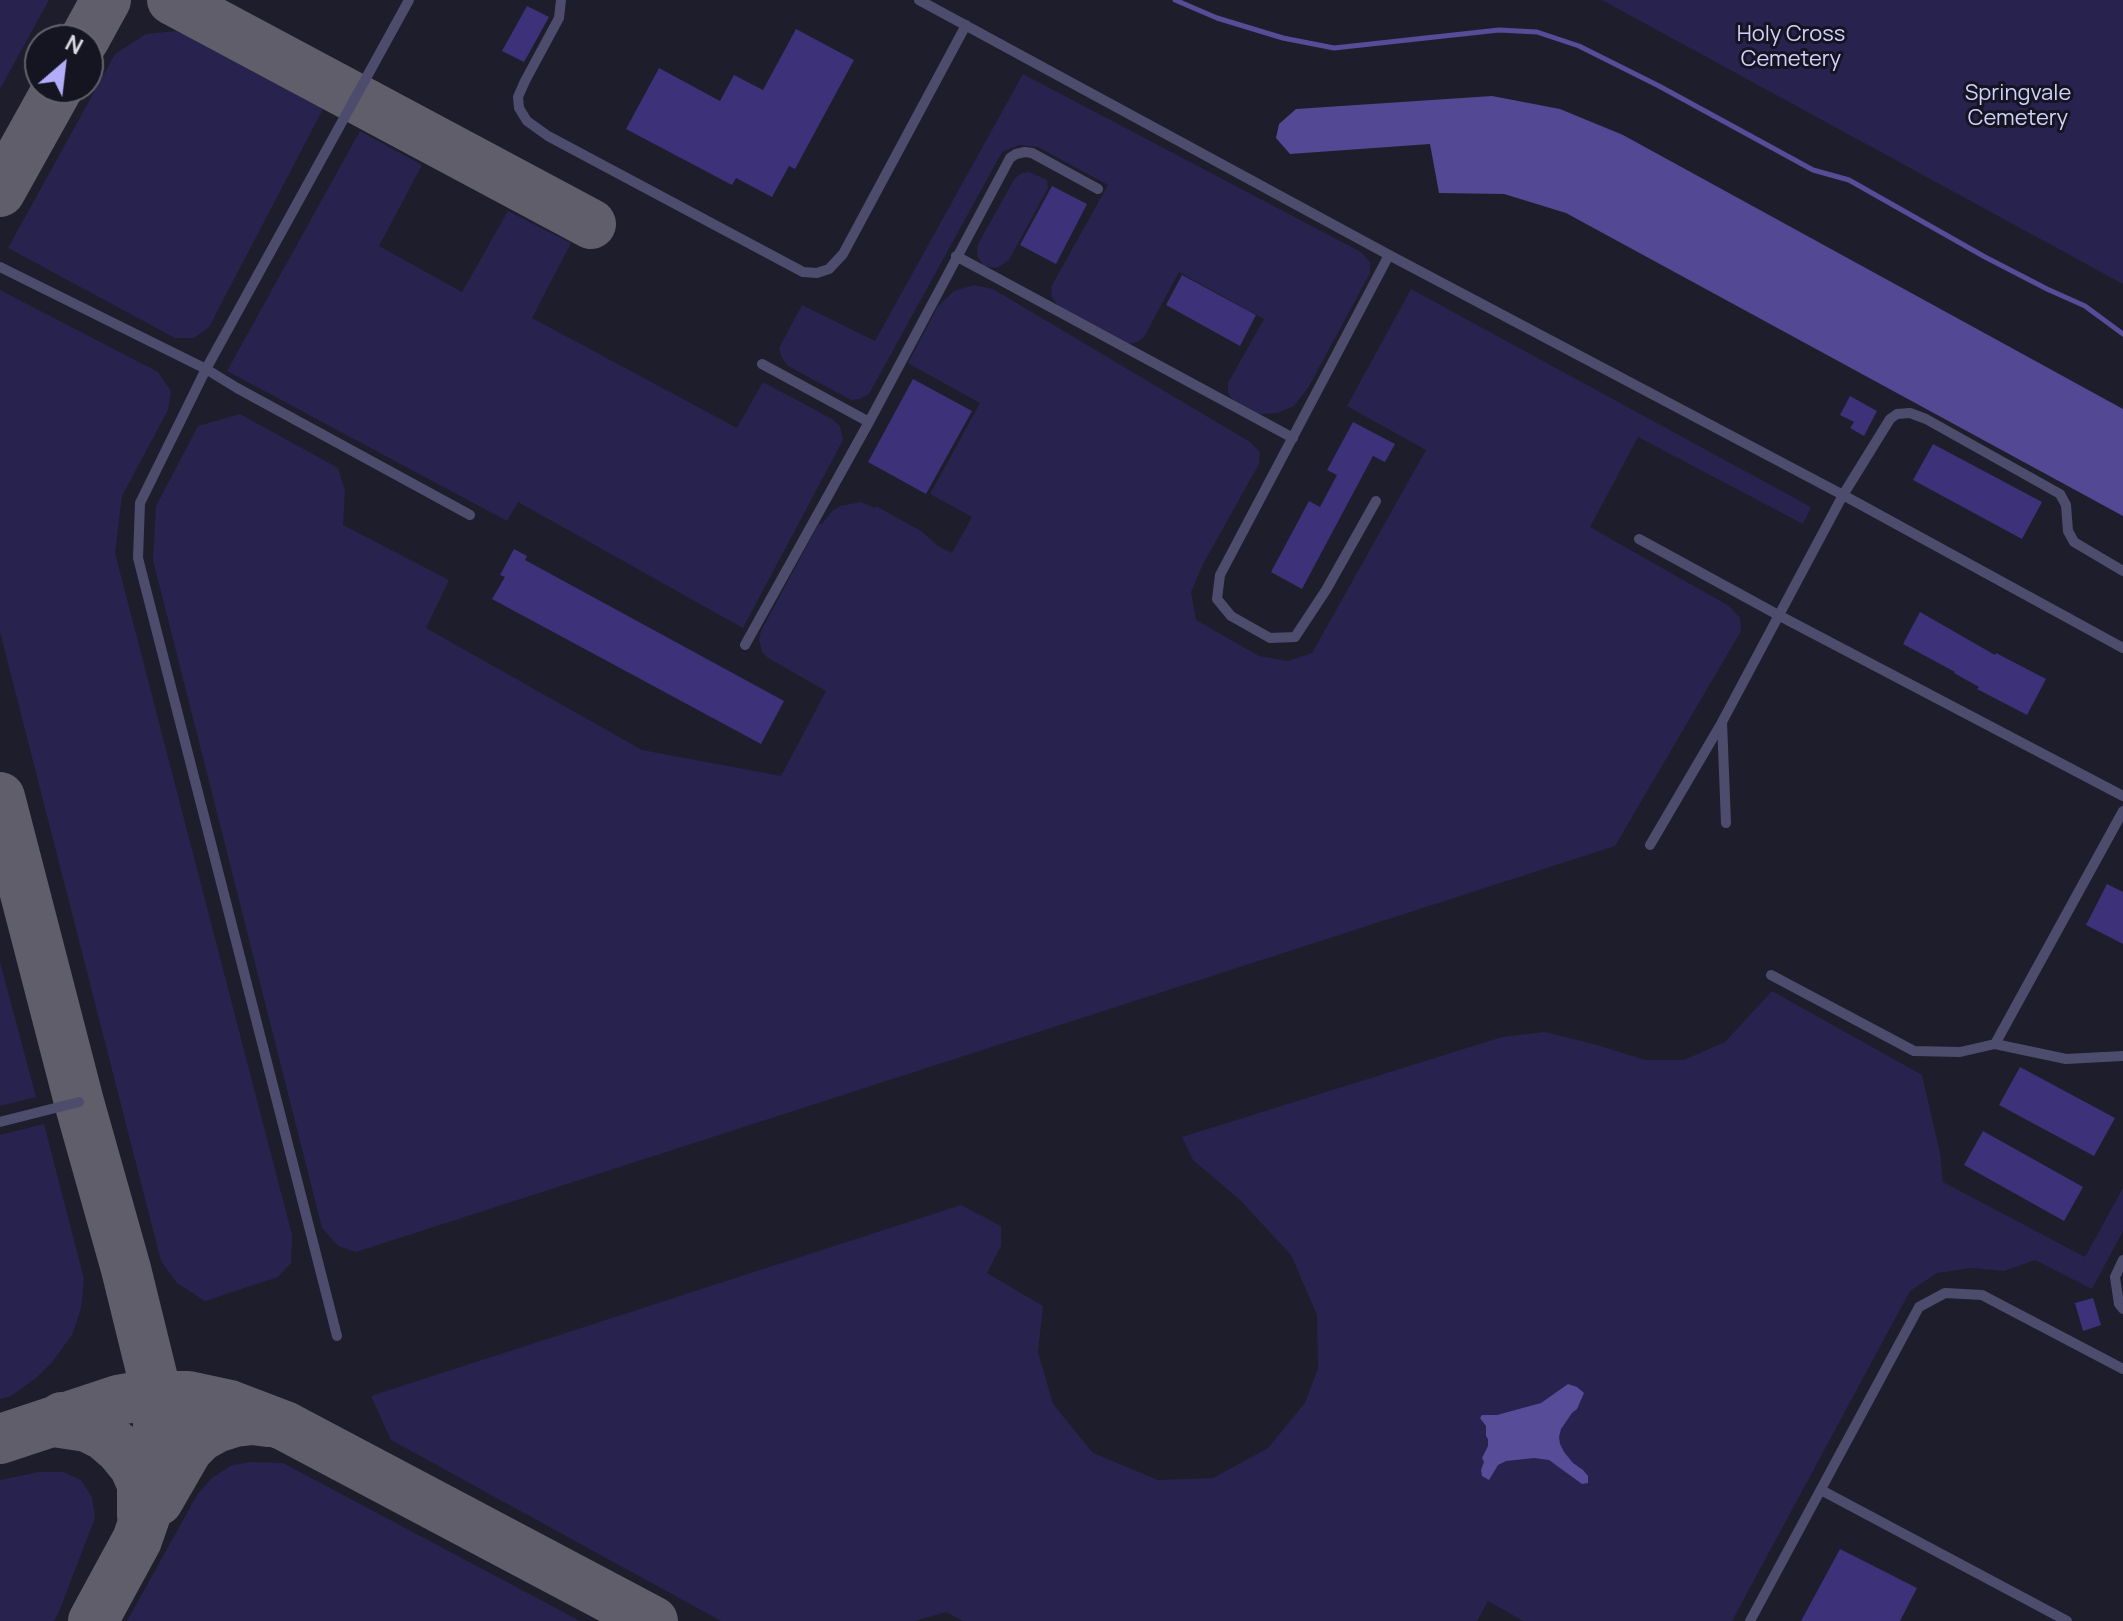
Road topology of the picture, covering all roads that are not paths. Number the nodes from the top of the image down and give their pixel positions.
1 (409, 0) edge
2 (561, 0) edge
3 (919, 0) edge
4 (966, 25) junction
5 (1098, 189) dead end
6 (1389, 255) junction
7 (956, 256) junction
8 (0, 267) edge
9 (762, 364) dead end
10 (206, 369) junction
11 (869, 422) junction
12 (1293, 438) junction
13 (1843, 495) junction
14 (1376, 501) dead end
15 (470, 515) dead end
16 (1639, 539) dead end
17 (2123, 571) edge
18 (1780, 616) junction
19 (745, 645) dead end
20 (2123, 648) edge
21 (1722, 722) junction
22 (2123, 796) edge
23 (2123, 811) edge
24 (1726, 823) dead end
25 (1650, 845) dead end
26 (1771, 975) dead end
27 (1995, 1044) junction
28 (2123, 1056) edge
29 (79, 1102) dead end
30 (0, 1122) edge
31 (2123, 1260) edge
32 (2123, 1309) edge
33 (337, 1336) dead end
34 (2123, 1369) edge
35 (1821, 1490) junction
36 (1750, 1621) edge
37 (2067, 1621) edge

1 - 10 lane
2 - 4 lane
3 - 4 lane
4 - 6 lane
5 - 7 lane
6 - 12 lane
6 - 13 lane
7 - 11 lane
7 - 12 lane
8 - 10 lane
9 - 11 lane
10 - 15 lane
10 - 33 lane
11 - 19 lane
12 - 14 lane
13 - 17 lane
13 - 18 lane
13 - 20 lane
16 - 18 lane
18 - 21 lane
18 - 22 lane
21 - 24 lane
21 - 25 lane
23 - 27 lane
26 - 27 lane
27 - 28 lane
29 - 30 lane
31 - 32 lane
34 - 35 lane
35 - 36 lane
35 - 37 lane

